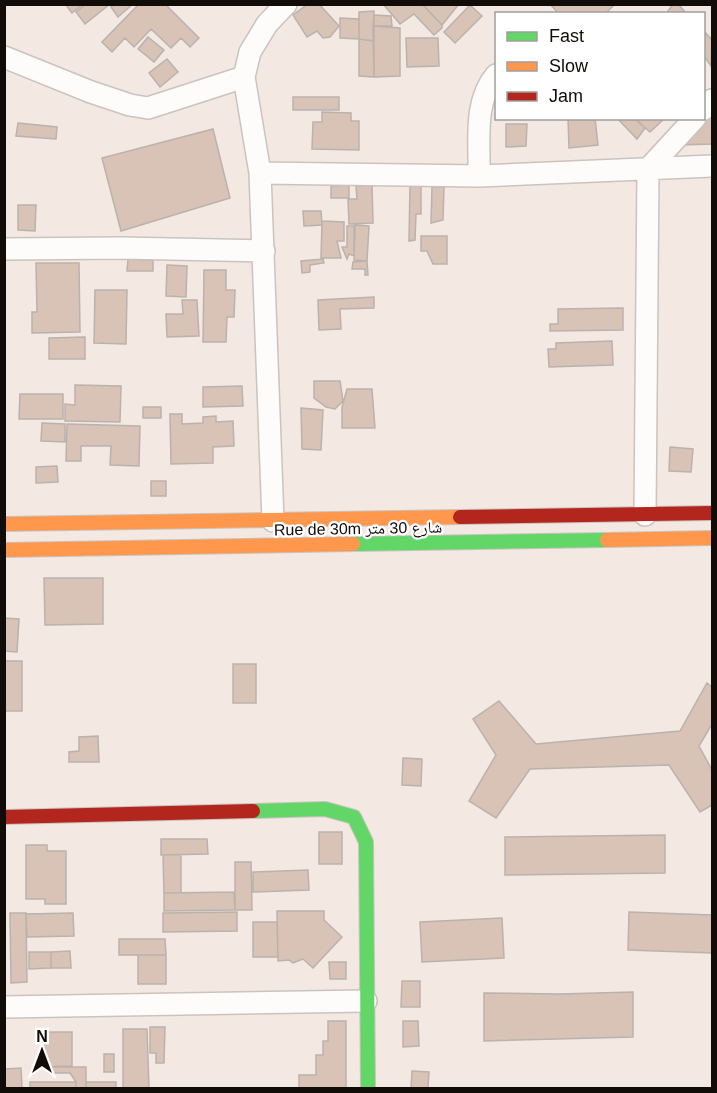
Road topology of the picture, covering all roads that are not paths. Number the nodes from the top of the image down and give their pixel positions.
1 (286, 4) edge
2 (4, 57) edge
3 (243, 77) junction
4 (495, 77) edge
5 (693, 120) edge
6 (712, 166) edge
7 (648, 169) junction
8 (260, 173) junction
9 (479, 176) junction
10 (4, 249) edge
11 (264, 250) junction
12 (712, 513) edge
13 (645, 515) junction
14 (273, 521) junction
15 (4, 524) edge
16 (712, 538) edge
17 (4, 550) edge
18 (4, 817) edge
19 (366, 1001) junction
20 (4, 1007) edge
21 (368, 1089) edge

1 - 3 street
2 - 3 street
3 - 8 street
4 - 9 street
5 - 7 street
6 - 7 street
7 - 9 street
7 - 13 street
8 - 9 street
8 - 11 street
10 - 11 street
11 - 14 street
12 - 13 street, Rue de 30m شارع 30 متر
13 - 14 street, Rue de 30m شارع 30 متر
14 - 15 street, Rue de 30m شارع 30 متر
16 - 17 street, Rue de 30m شارع 30 متر
18 - 19 street
19 - 20 street
19 - 21 street

